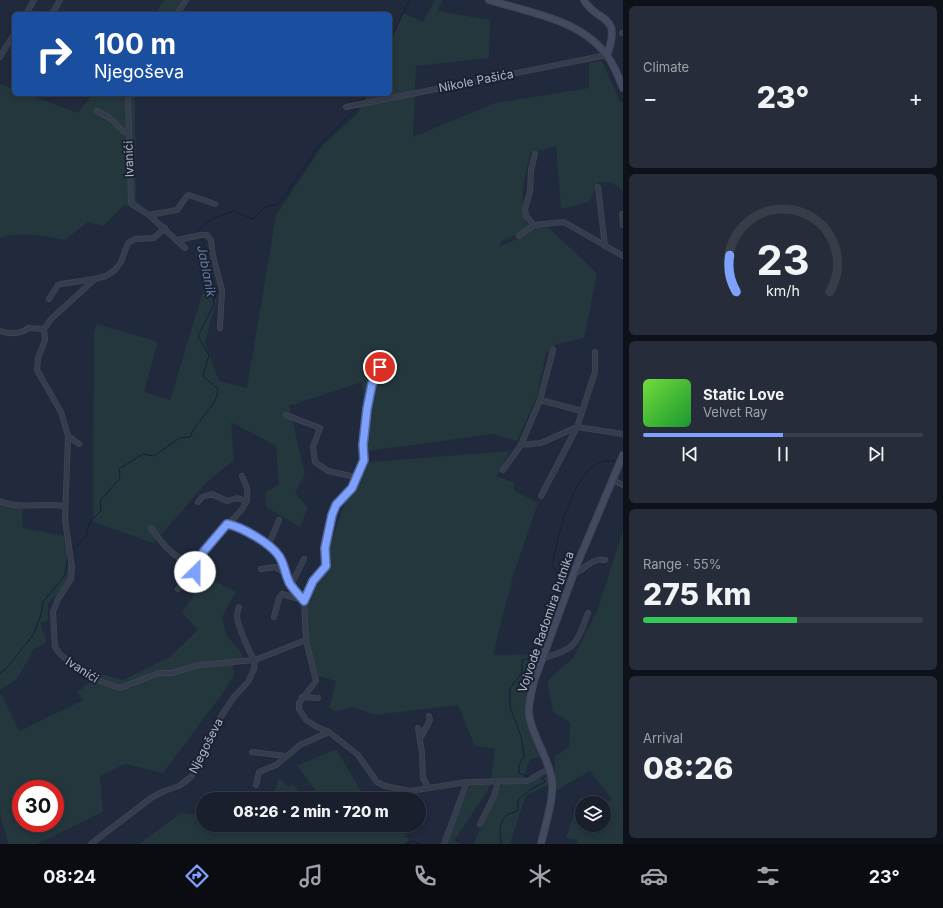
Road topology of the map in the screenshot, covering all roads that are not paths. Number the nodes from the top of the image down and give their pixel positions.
1 (34, 0) edge
2 (60, 0) edge
3 (186, 0) edge
4 (489, 0) edge
5 (584, 0) edge
6 (27, 12) edge
7 (53, 12) edge
8 (178, 12) edge
9 (615, 19) dead end
10 (622, 26) dead end
11 (623, 33) edge
12 (12, 37) edge
13 (607, 55) junction
14 (0, 57) edge
15 (623, 88) edge
16 (128, 96) edge
17 (346, 107) dead end
18 (97, 111) dead end
19 (128, 133) junction
20 (535, 154) dead end
21 (598, 187) dead end
22 (215, 204) dead end
23 (622, 214) dead end
24 (149, 215) junction
25 (534, 225) junction
26 (623, 225) edge
27 (165, 228) junction
28 (519, 236) dead end
29 (178, 240) junction
30 (605, 246) junction
31 (185, 248) dead end
32 (623, 256) edge
33 (96, 279) junction
34 (49, 299) dead end
35 (220, 328) dead end
36 (44, 329) junction
37 (0, 331) edge
38 (553, 350) dead end
39 (595, 352) dead end
40 (380, 367) dead end
41 (540, 400) junction
42 (582, 411) junction
43 (286, 416) dead end
44 (577, 426) junction
45 (623, 434) edge
46 (68, 436) junction
47 (79, 444) dead end
48 (520, 445) junction
49 (623, 455) edge
50 (503, 470) dead end
51 (242, 476) dead end
52 (355, 477) junction
53 (613, 480) junction
54 (623, 485) edge
55 (541, 496) dead end
56 (0, 501) edge
57 (247, 501) junction
58 (198, 502) dead end
59 (64, 506) junction
60 (279, 520) dead end
61 (227, 524) junction
62 (151, 528) dead end
63 (268, 546) junction
64 (204, 551) junction
65 (304, 559) dead end
66 (605, 560) dead end
67 (261, 569) dead end
68 (286, 573) junction
69 (573, 574) junction
70 (291, 585) junction
71 (178, 589) dead end
72 (304, 601) junction
73 (239, 607) dead end
74 (588, 613) dead end
75 (274, 617) dead end
76 (306, 640) junction
77 (543, 658) junction
78 (255, 660) junction
79 (302, 697) junction
80 (318, 698) dead end
81 (429, 716) dead end
82 (418, 728) dead end
83 (329, 732) junction
84 (420, 739) junction
85 (252, 752) dead end
86 (285, 756) junction
87 (550, 768) junction
88 (467, 782) junction
89 (498, 782) junction
90 (256, 785) dead end
91 (428, 787) junction
92 (410, 790) joint
93 (480, 824) dead end
94 (91, 844) edge
95 (444, 844) edge
96 (541, 844) edge

1 - 6 street
2 - 7 street
3 - 8 street
4 - 13 main road
5 - 9 main road
10 - 11 main road
11 - 13 main road
12 - 14 street
13 - 15 main road
13 - 17 street, Nikole Pašića
16 - 19 street, Ivanići
18 - 19 street
19 - 24 street, Ivanići
20 - 25 street
21 - 30 street
22 - 24 street
23 - 26 street
24 - 27 street, Ivanići
25 - 28 street
25 - 30 street
27 - 29 street, Ivanići
27 - 33 street
29 - 31 street, Ivanići
29 - 35 street
30 - 32 street
33 - 34 street
33 - 36 street
36 - 37 street
36 - 46 street, Ivanići
38 - 41 street
39 - 42 street
40 - 52 street
41 - 42 street
41 - 48 street
42 - 44 street
43 - 52 street
44 - 45 street
44 - 48 street
44 - 55 street
46 - 47 street
46 - 59 street, Ivanići
48 - 50 street
49 - 53 main road, Vojvode Radomira Putnika
51 - 57 street
52 - 72 street
53 - 54 street
53 - 69 main road, Vojvode Radomira Putnika
56 - 59 street
57 - 58 street
57 - 61 street
59 - 78 street, Ivanići
60 - 63 street
61 - 63 street
61 - 64 street
62 - 64 street
63 - 68 street
64 - 71 street
65 - 70 street
66 - 69 street
67 - 68 street
68 - 70 street
69 - 77 main road, Vojvode Radomira Putnika
70 - 72 street
72 - 75 street
72 - 76 street
73 - 78 street
74 - 77 street
76 - 78 street
76 - 79 street
77 - 87 main road, Vojvode Radomira Putnika
78 - 94 street, Njegoševa
79 - 80 street
79 - 83 street
81 - 84 street
82 - 84 street
83 - 86 street
83 - 92 street
84 - 91 street
85 - 86 street
86 - 90 street
87 - 89 street
87 - 96 main road, Vojvode Radomira Putnika
88 - 89 street
88 - 91 street
88 - 95 street
89 - 93 street
91 - 92 street

